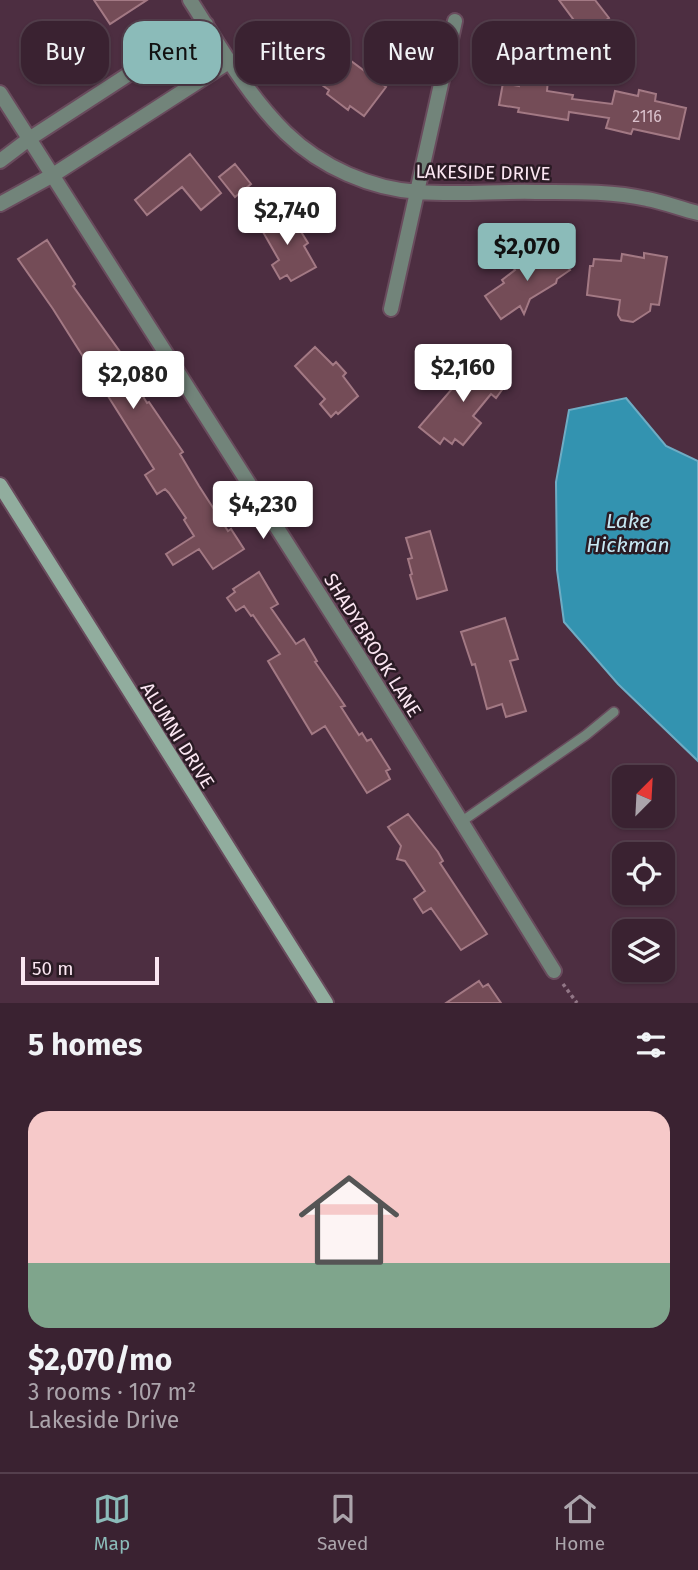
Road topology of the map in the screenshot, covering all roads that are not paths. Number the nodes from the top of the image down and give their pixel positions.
1 (190, 0) edge
2 (204, 21) edge
3 (221, 47) edge
4 (230, 61) junction
5 (123, 78) edge
6 (442, 84) edge
7 (0, 93) edge
8 (29, 139) junction
9 (0, 161) edge
10 (53, 175) junction
11 (419, 192) junction
12 (0, 204) edge
13 (698, 214) edge
14 (391, 309) dead end
15 (0, 485) edge
16 (614, 712) dead end
17 (461, 822) junction
18 (554, 971) road end
19 (326, 1003) edge

1 - 2 street, LAKESIDE DRIVE
3 - 4 street, LAKESIDE DRIVE
4 - 10 street
4 - 11 street, LAKESIDE DRIVE
5 - 8 street
6 - 11 street
7 - 8 street, SHADYBROOK LANE
8 - 9 street
8 - 10 street, SHADYBROOK LANE
10 - 12 street
10 - 17 street, SHADYBROOK LANE
11 - 13 street, LAKESIDE DRIVE
11 - 14 street
15 - 19 main road, ALUMNI DRIVE
16 - 17 lane
17 - 18 street, SHADYBROOK LANE

